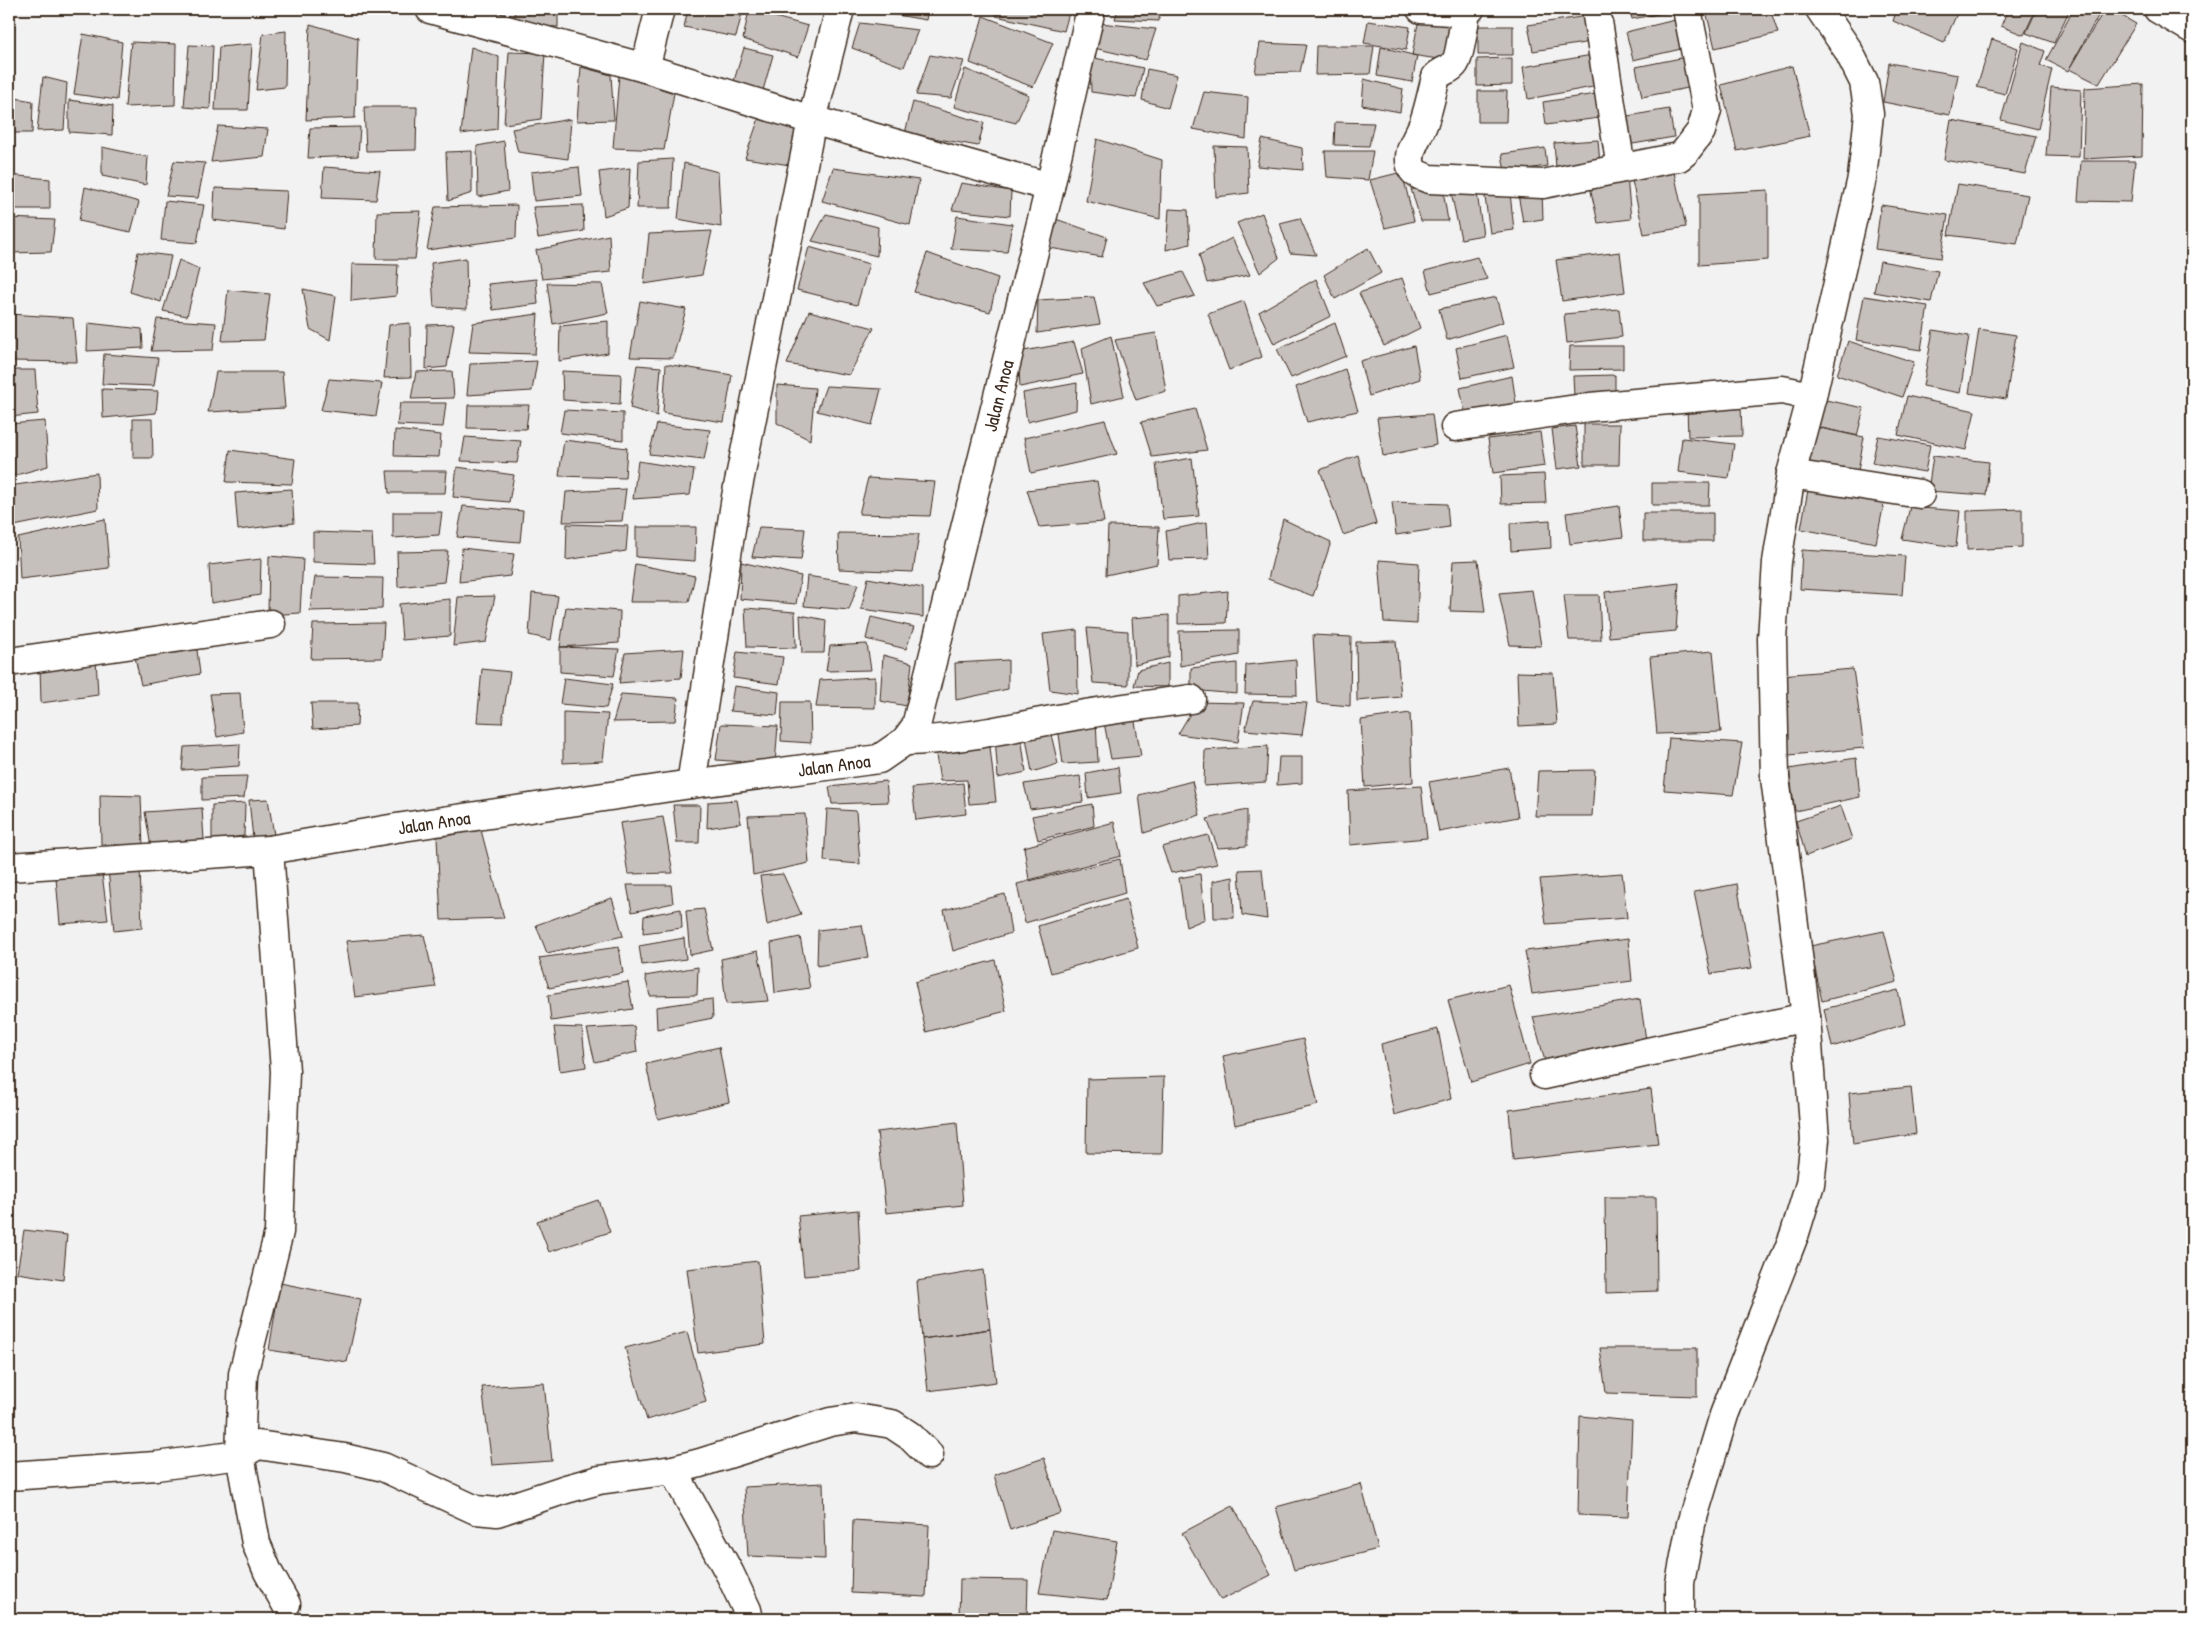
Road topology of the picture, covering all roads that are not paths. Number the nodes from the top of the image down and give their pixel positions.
1 (430, 9) edge
2 (660, 9) edge
3 (840, 9) edge
4 (1091, 9) edge
5 (1421, 9) edge
6 (1596, 9) edge
7 (1687, 9) edge
8 (1820, 9) edge
9 (2158, 9) edge
10 (1468, 10) edge
11 (2192, 29) edge
12 (645, 68) junction
13 (812, 120) junction
14 (1621, 168) junction
15 (1050, 187) junction
16 (1799, 393) junction
17 (1455, 427) dead end
18 (1791, 474) junction
19 (1920, 494) dead end
20 (271, 624) dead end
21 (9, 662) edge
22 (1190, 699) dead end
23 (905, 741) junction
24 (691, 784) junction
25 (269, 850) junction
26 (9, 867) edge
27 (1806, 1016) junction
28 (1544, 1074) dead end
29 (240, 1455) junction
30 (929, 1455) dead end
31 (673, 1470) junction
32 (9, 1476) edge
33 (286, 1604) dead end
34 (749, 1619) edge
35 (1680, 1619) edge

1 - 12 street
2 - 12 street
3 - 13 street
4 - 15 street, Jalan Anoa
5 - 10 street
6 - 14 street
7 - 14 street
8 - 16 street
9 - 11 street
10 - 14 street
12 - 13 street
13 - 15 street
13 - 24 street
15 - 23 street, Jalan Anoa
16 - 17 street
16 - 18 street
18 - 19 street
18 - 27 street
20 - 21 street
22 - 23 street
23 - 24 street, Jalan Anoa
24 - 25 street, Jalan Anoa
25 - 26 street, Jalan Anoa
25 - 29 street
27 - 28 street
27 - 35 street
29 - 31 street
29 - 32 street
29 - 33 street
30 - 31 street
31 - 34 street

